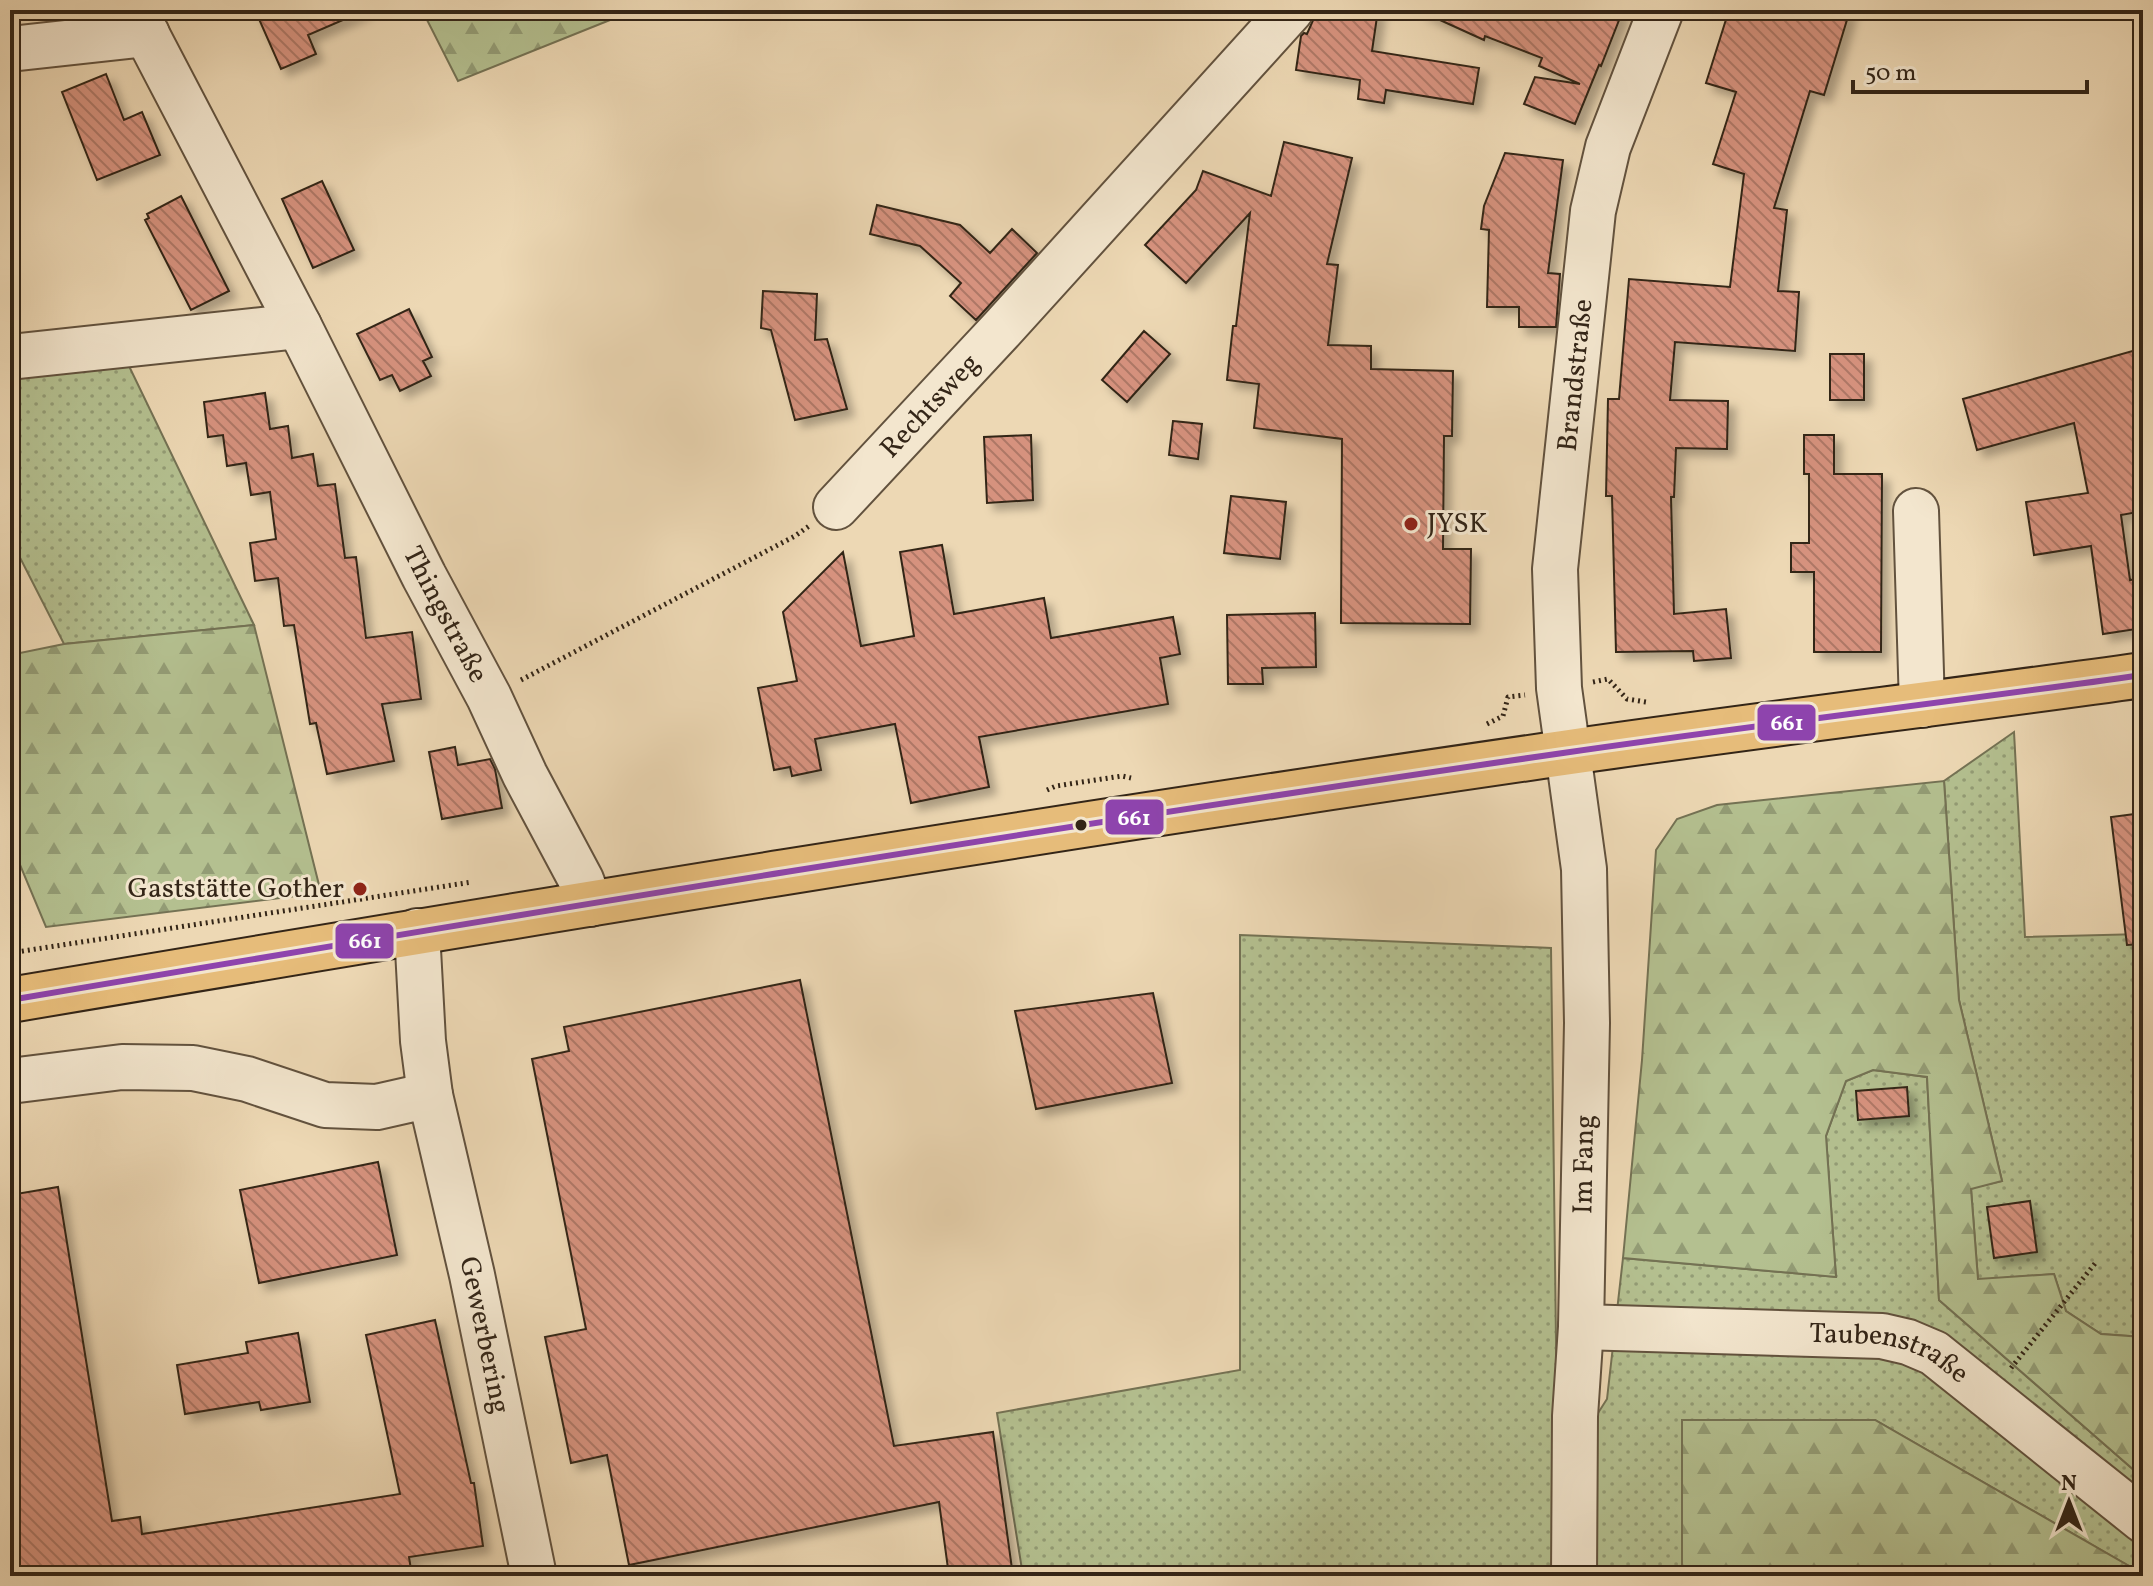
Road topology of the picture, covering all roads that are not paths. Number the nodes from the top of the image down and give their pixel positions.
1 (1291, 10) edge
2 (1661, 10) edge
3 (140, 22) edge
4 (10, 49) edge
5 (299, 326) junction
6 (10, 357) edge
7 (836, 507) road end
8 (1916, 511) dead end
9 (2143, 675) edge
10 (1922, 705) junction
11 (1567, 753) junction
12 (590, 904) junction
13 (417, 931) junction
14 (10, 1000) edge
15 (10, 1081) edge
16 (430, 1095) junction
17 (1581, 1327) junction
18 (2143, 1520) edge
19 (534, 1576) edge
20 (1574, 1576) edge

1 - 7 street, Rechtsweg
2 - 11 street, Brandstraße
3 - 4 street
3 - 5 street, Thingstraße
5 - 6 street
5 - 12 street, Thingstraße
8 - 10 street
9 - 10 main road
10 - 11 main road
11 - 12 main road
11 - 17 street, Im Fang
12 - 13 main road
13 - 14 main road
13 - 16 street, Gewerbering
15 - 16 street
16 - 19 street, Gewerbering
17 - 18 street, Taubenstraße
17 - 20 street, Im Fang

